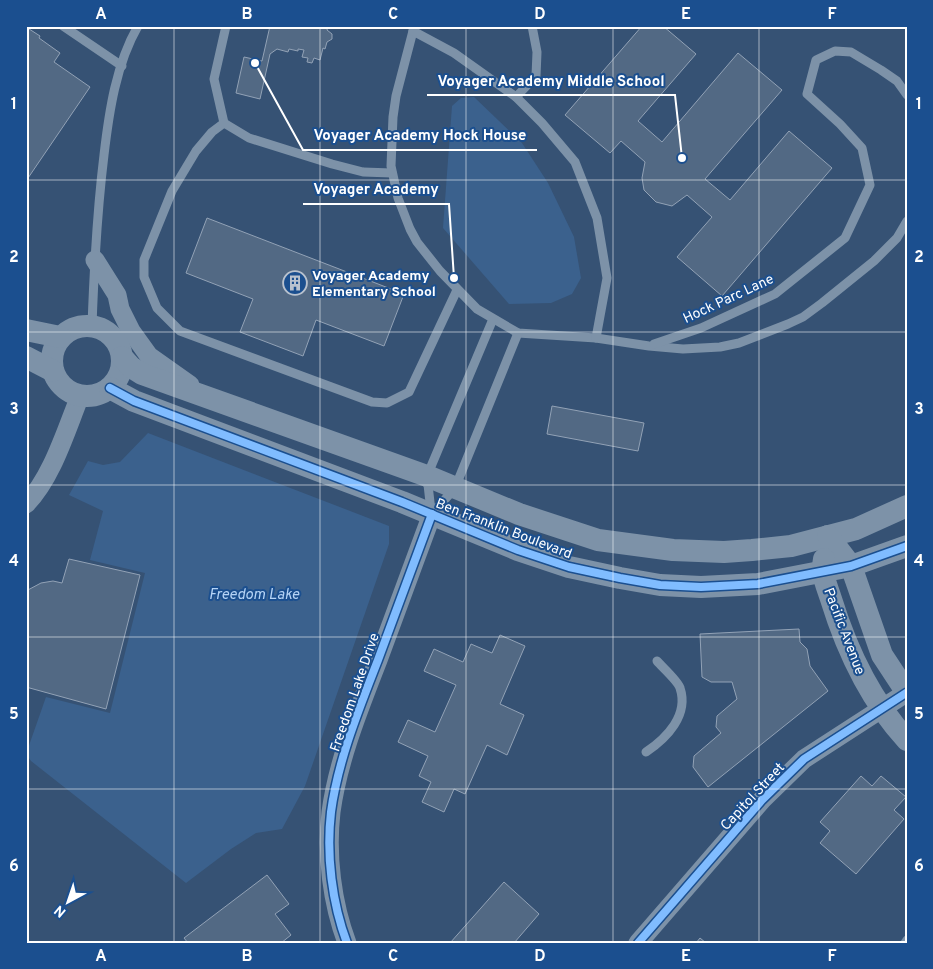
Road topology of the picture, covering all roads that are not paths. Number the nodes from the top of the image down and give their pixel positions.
1 (63, 26) edge
2 (138, 26) edge
3 (226, 26) edge
4 (532, 26) edge
5 (414, 29) edge
6 (122, 66) junction
7 (907, 95) edge
8 (516, 97) junction
9 (224, 123) junction
10 (392, 173) junction
11 (907, 221) edge
12 (95, 260) junction
13 (457, 290) junction
14 (493, 319) junction
15 (92, 326) junction
16 (26, 330) edge
17 (518, 333) junction
18 (60, 337) junction
19 (596, 338) junction
20 (649, 346) junction
21 (26, 357) edge
22 (122, 358) junction
23 (52, 371) junction
24 (110, 388) junction
25 (80, 396) junction
26 (210, 397) junction
27 (427, 476) junction
28 (455, 488) junction
29 (26, 504) edge
30 (907, 506) edge
31 (432, 514) junction
32 (828, 536) junction
33 (907, 546) edge
34 (851, 566) junction
35 (822, 572) junction
36 (657, 661) dead end
37 (907, 693) edge
38 (881, 709) junction
39 (907, 740) edge
40 (646, 752) dead end
41 (347, 943) edge
42 (638, 943) edge

1 - 6 lane
2 - 6 lane
3 - 9 lane
4 - 8 lane
5 - 8 lane
5 - 10 lane, Hock Parc Lane
6 - 12 lane
7 - 20 lane, Hock Parc Lane
8 - 19 lane
9 - 10 lane
9 - 13 lane
10 - 13 lane, Hock Parc Lane
11 - 20 lane, Hock Parc Lane
12 - 15 lane
12 - 26 street, Ben Franklin Boulevard
13 - 14 lane, Hock Parc Lane
14 - 17 lane, Hock Parc Lane
14 - 27 lane
15 - 18 street
15 - 22 street
16 - 18 street
17 - 19 lane, Hock Parc Lane
17 - 28 lane
18 - 23 street
19 - 20 lane, Hock Parc Lane
21 - 23 street
22 - 24 street
22 - 26 street, Ben Franklin Boulevard
23 - 25 street
24 - 25 street
24 - 31 street, Ben Franklin Boulevard
25 - 29 street
26 - 27 street, Ben Franklin Boulevard
27 - 28 street, Ben Franklin Boulevard
27 - 31 lane
28 - 31 lane
28 - 32 street, Ben Franklin Boulevard
30 - 32 street, Ben Franklin Boulevard
31 - 35 street, Ben Franklin Boulevard
31 - 41 street, Freedom Lake Drive
32 - 34 street, Pacific Avenue
32 - 35 street, Pacific Avenue
33 - 34 street, Ben Franklin Boulevard
34 - 35 street, Ben Franklin Boulevard
34 - 37 street, Pacific Avenue
35 - 38 street, Pacific Avenue
36 - 40 lane
37 - 38 street, Capitol Street
38 - 39 street, Pacific Avenue
38 - 42 street, Capitol Street

